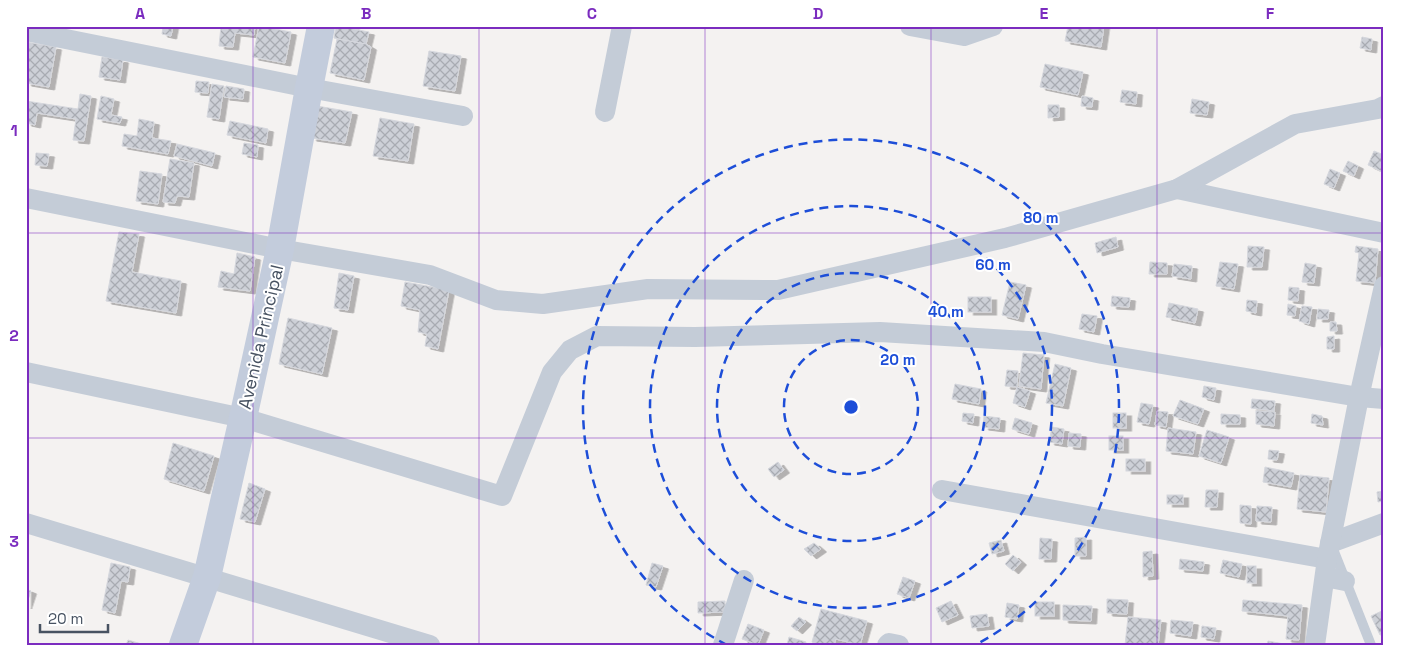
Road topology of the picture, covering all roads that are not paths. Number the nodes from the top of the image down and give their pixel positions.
1 (322, 26) edge
2 (622, 26) edge
3 (910, 26) edge
4 (993, 26) edge
5 (26, 31) edge
6 (309, 88) junction
7 (1384, 106) edge
8 (605, 112) dead end
9 (463, 116) dead end
10 (1177, 189) junction
11 (26, 198) edge
12 (1384, 232) edge
13 (280, 249) junction
14 (1384, 286) edge
15 (26, 372) edge
16 (1359, 397) junction
17 (1384, 399) edge
18 (243, 418) junction
19 (942, 490) dead end
20 (1384, 523) edge
21 (26, 524) edge
22 (1328, 560) junction
23 (207, 577) junction
24 (744, 580) dead end
25 (1346, 581) junction
26 (183, 645) edge
27 (430, 645) edge
28 (724, 645) edge
29 (887, 645) edge
30 (899, 645) edge
31 (1315, 645) edge
32 (1371, 645) edge

1 - 6 street, Avenida Principal
2 - 8 street
3 - 4 street
5 - 6 street
6 - 9 street
6 - 13 street, Avenida Principal
7 - 10 street
10 - 12 street
10 - 13 street
11 - 13 street
13 - 18 street, Avenida Principal
14 - 16 street
15 - 18 street
16 - 17 street
16 - 18 street
16 - 22 street
18 - 23 street, Avenida Principal
19 - 22 street
20 - 22 street
21 - 23 street
22 - 25 street
22 - 25 lane
22 - 31 street
23 - 26 street, Avenida Principal
23 - 27 street
24 - 28 street
25 - 32 lane
29 - 30 street

